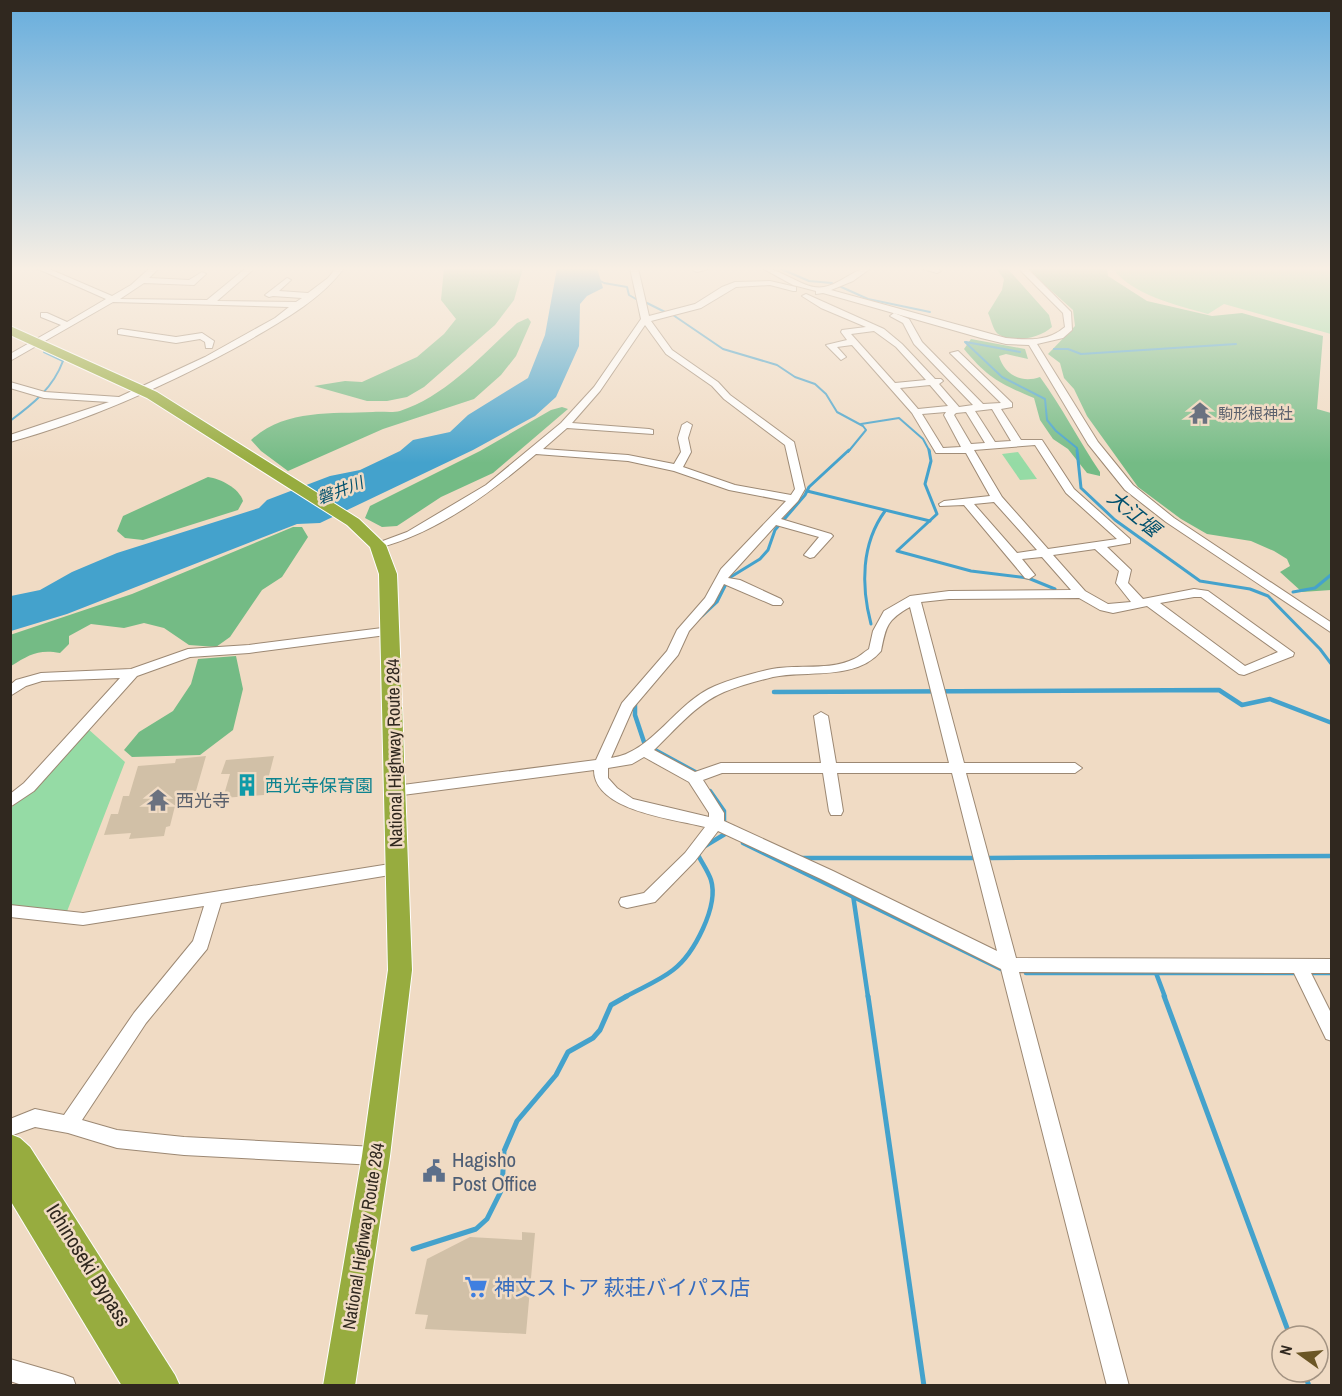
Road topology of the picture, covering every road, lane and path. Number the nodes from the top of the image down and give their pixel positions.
1 (17, 333) edge
2 (51, 333) edge
3 (129, 333) edge
4 (255, 333) edge
5 (635, 333) edge
6 (655, 333) edge
7 (846, 333) edge
8 (884, 333) edge
9 (914, 333) edge
10 (977, 333) edge
11 (1063, 333) edge
12 (36, 342) junction
13 (854, 342) junction
14 (917, 342) junction
15 (1032, 343) junction
16 (896, 344) junction
17 (228, 348) junction
18 (955, 353) dead end
19 (841, 357) dead end
20 (10, 358) edge
21 (978, 376) junction
22 (953, 379) junction
23 (931, 382) junction
24 (10, 385) edge
25 (892, 386) junction
26 (147, 392) junction
27 (123, 400) junction
28 (995, 407) junction
29 (981, 408) junction
30 (954, 409) junction
31 (969, 409) junction
32 (916, 412) junction
33 (566, 425) junction
34 (687, 425) dead end
35 (648, 432) dead end
36 (10, 439) edge
37 (1018, 443) junction
38 (992, 445) junction
39 (967, 448) junction
40 (533, 451) junction
41 (677, 468) junction
42 (997, 498) junction
43 (794, 499) junction
44 (966, 501) junction
45 (944, 504) dead end
46 (774, 521) junction
47 (378, 545) junction
48 (1098, 545) junction
49 (1046, 553) junction
50 (810, 555) dead end
51 (1014, 557) junction
52 (1029, 575) dead end
53 (721, 580) junction
54 (1081, 594) junction
55 (914, 599) junction
56 (777, 602) dead end
57 (1145, 603) junction
58 (1332, 629) edge
59 (390, 631) junction
60 (132, 673) junction
61 (10, 692) edge
62 (821, 716) dead end
63 (644, 751) junction
64 (601, 765) junction
65 (957, 766) junction
66 (829, 768) junction
67 (1075, 768) dead end
68 (694, 778) junction
69 (395, 791) junction
70 (10, 802) edge
71 (836, 811) dead end
72 (716, 824) junction
73 (396, 869) junction
74 (214, 899) junction
75 (627, 902) dead end
76 (10, 911) edge
77 (1009, 965) junction
78 (1299, 966) junction
79 (1332, 966) edge
80 (1332, 1034) edge
81 (68, 1124) junction
82 (10, 1128) edge
83 (10, 1147) edge
84 (376, 1156) junction
85 (10, 1173) edge
86 (10, 1370) edge
87 (65, 1386) edge
88 (141, 1386) edge
89 (164, 1386) edge
90 (339, 1386) edge
91 (1118, 1386) edge

1 - 12 highway, National Highway Route 284
2 - 12 street
3 - 17 street
4 - 17 street
5 - 33 street
6 - 43 street
7 - 13 street
8 - 16 street
9 - 14 street
10 - 15 street
11 - 15 street
12 - 20 street
12 - 26 highway, National Highway Route 284
13 - 19 street
13 - 25 street
14 - 16 street
14 - 22 street
15 - 58 street
16 - 23 street
17 - 26 street
18 - 21 street
21 - 22 street
21 - 28 street
22 - 23 street
22 - 29 street
23 - 25 street
23 - 30 street
24 - 27 street
25 - 32 street
26 - 27 street
26 - 47 highway, National Highway Route 284
27 - 36 street
28 - 29 street
28 - 37 street
29 - 31 street
30 - 31 street
30 - 32 street
30 - 39 street
31 - 38 street
32 - 39 street
33 - 35 street
33 - 40 street
34 - 41 street
37 - 38 street
37 - 48 street
38 - 39 street
39 - 42 street
40 - 41 street
40 - 47 street
41 - 43 street
42 - 44 street
42 - 49 street
43 - 46 street
44 - 45 street
44 - 51 street
46 - 50 street
46 - 53 street
47 - 59 highway, National Highway Route 284
48 - 49 street
48 - 57 street
49 - 51 street
49 - 54 street
51 - 52 street
53 - 56 street
53 - 64 street
54 - 55 street
54 - 57 street
55 - 63 street
55 - 65 street
57 - 57 street
59 - 60 street
59 - 69 highway, National Highway Route 284
60 - 61 street
60 - 70 street
62 - 66 street
63 - 64 street
63 - 68 street
64 - 69 street
64 - 72 street
65 - 66 street
65 - 67 street
65 - 77 street
66 - 68 street
66 - 71 street
68 - 72 street
69 - 73 highway, National Highway Route 284
72 - 75 street
72 - 77 street
73 - 74 street
73 - 84 highway, National Highway Route 284
74 - 76 street
74 - 81 street
77 - 78 street
77 - 91 street
78 - 79 street
78 - 80 street
81 - 82 street
81 - 84 street
83 - 89 highway, Ichinoseki Bypass
84 - 90 highway, National Highway Route 284
85 - 88 highway, Ichinoseki Bypass
86 - 87 street

